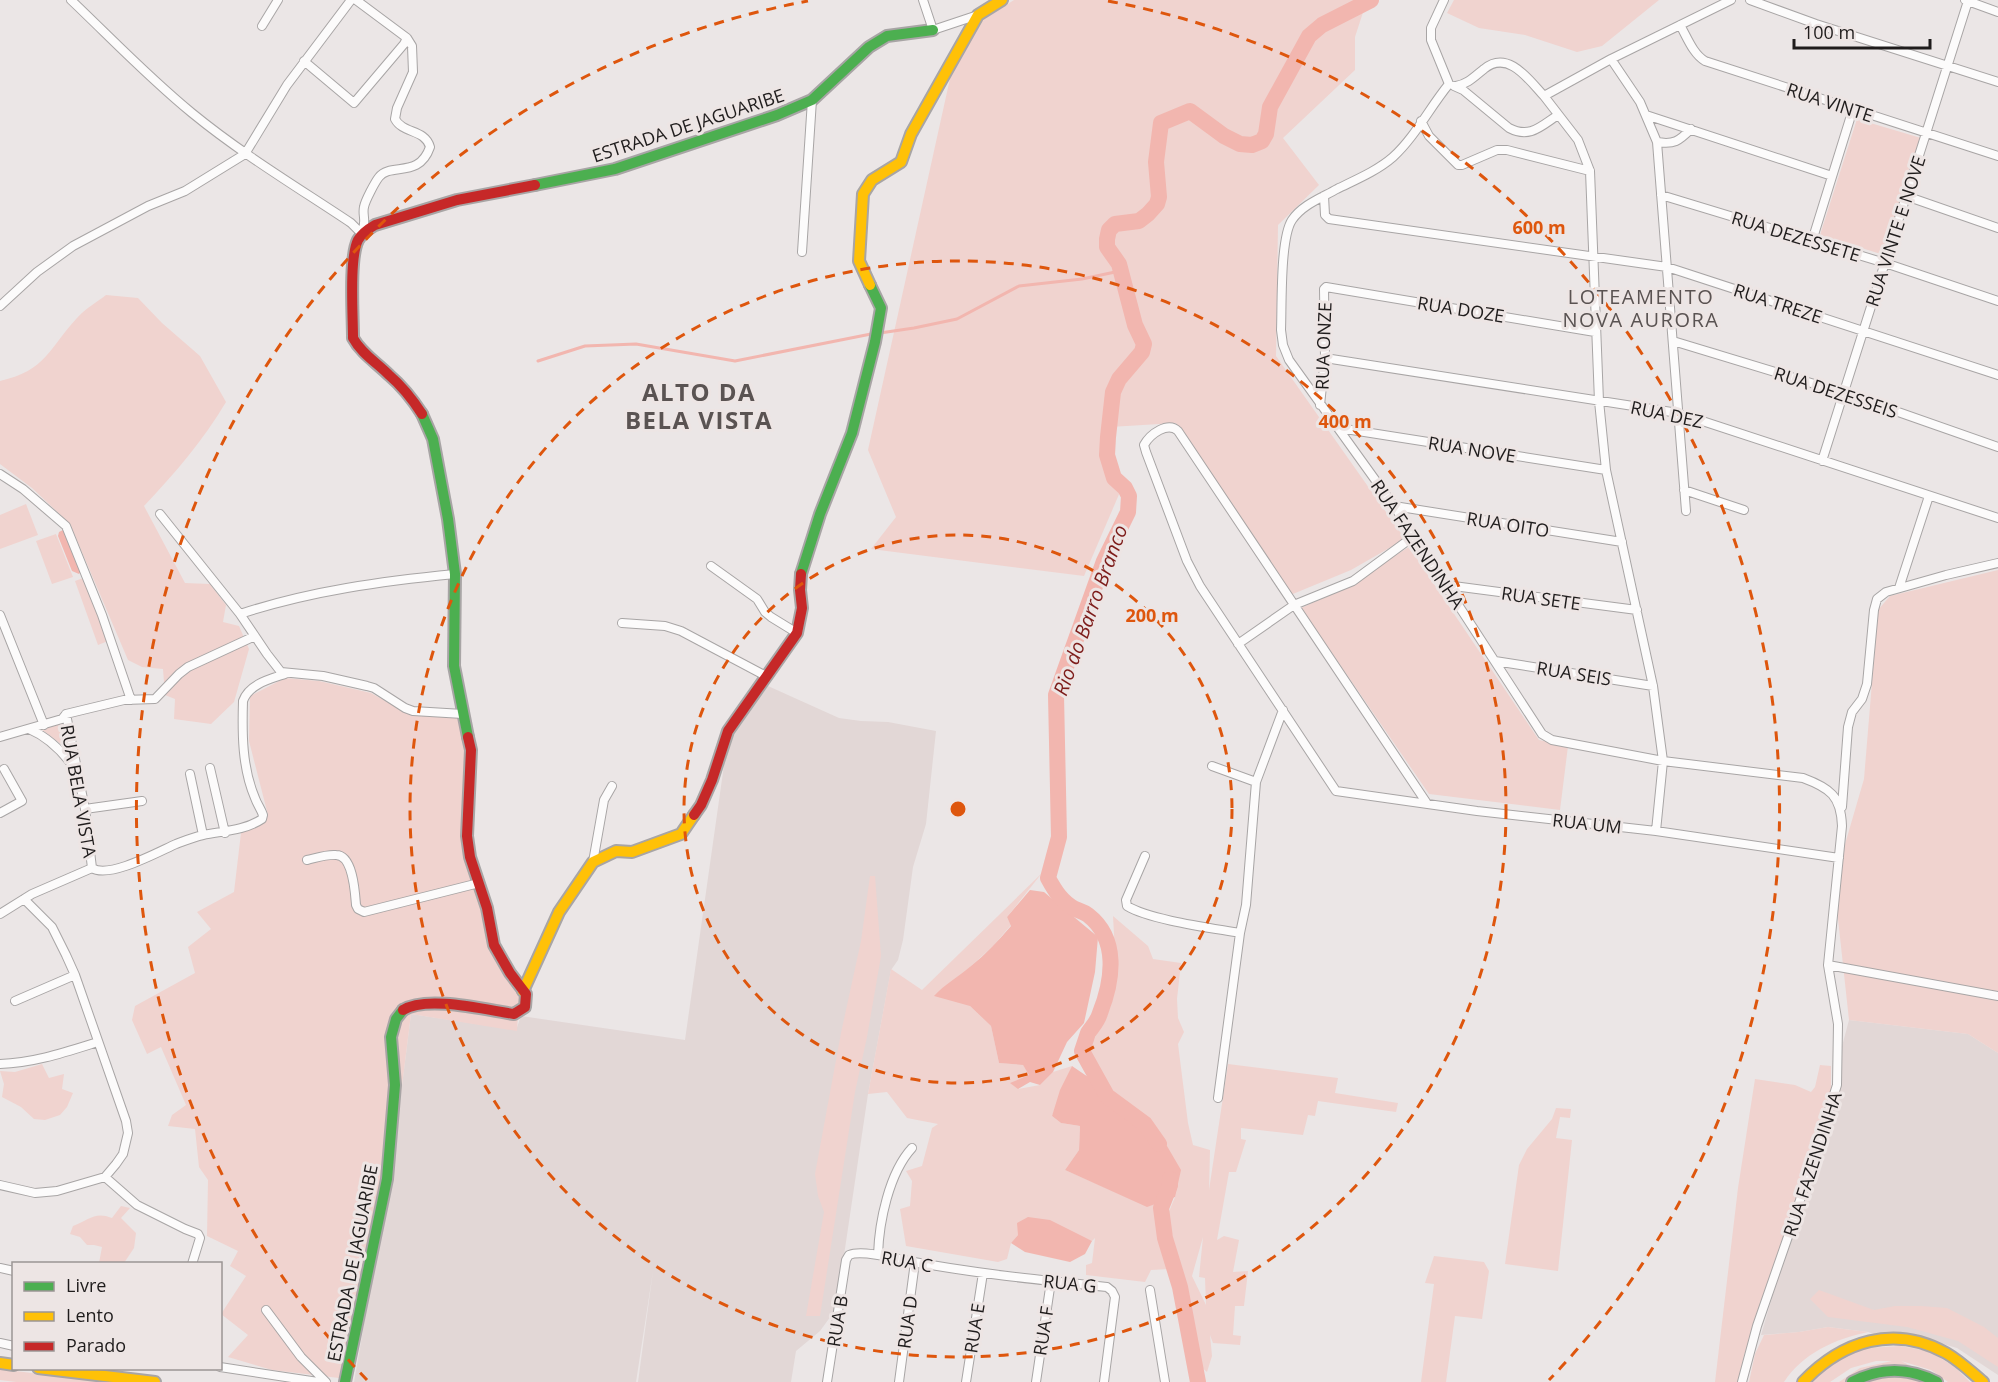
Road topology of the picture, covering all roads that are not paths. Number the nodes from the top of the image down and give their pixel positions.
1 (71, 0) edge
2 (278, 0) edge
3 (351, 0) edge
4 (356, 0) edge
5 (923, 0) edge
6 (1002, 0) edge
7 (1444, 0) edge
8 (1731, 0) edge
9 (1750, 0) edge
10 (1965, 1) edge
11 (1998, 12) edge
12 (978, 15) junction
13 (1680, 25) junction
14 (262, 26) dead end
15 (933, 30) junction
16 (407, 38) junction
17 (1611, 59) junction
18 (304, 61) junction
19 (1948, 65) junction
20 (1998, 82) edge
21 (1453, 85) junction
22 (1544, 96) junction
23 (812, 100) junction
24 (1853, 109) junction
25 (1558, 115) junction
26 (1646, 115) junction
27 (1421, 121) junction
28 (1691, 129) junction
29 (1926, 132) junction
30 (1657, 142) junction
31 (245, 154) junction
32 (1998, 156) edge
33 (1590, 171) junction
34 (1832, 176) junction
35 (1661, 195) junction
36 (1324, 196) junction
37 (1906, 196) junction
38 (1998, 228) edge
39 (362, 231) junction
40 (1812, 241) junction
41 (802, 252) dead end
42 (1592, 255) junction
43 (1885, 263) junction
44 (1667, 267) junction
45 (1326, 287) joint
46 (1998, 301) edge
47 (0, 306) edge
48 (1595, 332) junction
49 (1863, 332) junction
50 (1673, 341) junction
51 (1325, 357) junction
52 (1998, 375) edge
53 (1844, 393) junction
54 (1599, 401) junction
55 (1320, 405) junction
56 (1678, 413) junction
57 (1339, 428) junction
58 (1998, 447) edge
59 (1822, 461) junction
60 (1606, 470) junction
61 (0, 474) edge
62 (1684, 490) junction
63 (1929, 496) junction
64 (1394, 506) junction
65 (1744, 510) dead end
66 (1686, 511) dead end
67 (160, 514) dead end
68 (1998, 518) edge
69 (1414, 536) junction
70 (1622, 542) junction
71 (1998, 563) edge
72 (711, 566) dead end
73 (455, 574) junction
74 (1446, 585) junction
75 (1899, 588) junction
76 (1294, 605) junction
77 (1637, 610) junction
78 (240, 614) junction
79 (0, 615) edge
80 (622, 622) dead end
81 (797, 633) junction
82 (255, 636) junction
83 (1239, 644) junction
84 (1495, 661) junction
85 (285, 674) junction
86 (766, 676) junction
87 (1653, 686) junction
88 (127, 700) junction
89 (1283, 710) junction
90 (66, 714) junction
91 (464, 714) junction
92 (44, 725) junction
93 (29, 729) junction
94 (0, 737) edge
95 (1663, 761) junction
96 (1212, 766) dead end
97 (1, 767) edge
98 (210, 768) dead end
99 (77, 772) junction
100 (189, 774) dead end
101 (1256, 782) junction
102 (612, 786) dead end
103 (142, 801) dead end
104 (1426, 802) junction
105 (85, 809) junction
106 (1842, 809) junction
107 (0, 813) edge
108 (1656, 831) junction
109 (225, 833) junction
110 (203, 835) junction
111 (1145, 856) dead end
112 (1839, 858) junction
113 (307, 860) dead end
114 (593, 862) junction
115 (92, 868) junction
116 (479, 883) junction
117 (24, 899) junction
118 (0, 914) edge
119 (1240, 933) junction
120 (1828, 965) junction
121 (75, 975) junction
122 (523, 991) junction
123 (1998, 996) edge
124 (15, 1001) dead end
125 (98, 1042) junction
126 (0, 1064) edge
127 (1218, 1098) dead end
128 (912, 1148) dead end
129 (105, 1177) junction
130 (0, 1185) edge
131 (878, 1255) junction
132 (846, 1260) joint
133 (192, 1262) edge
134 (915, 1262) junction
135 (971, 1272) joint
136 (983, 1273) junction
137 (1051, 1281) junction
138 (1150, 1290) dead end
139 (266, 1310) dead end
140 (222, 1366) edge
141 (55, 1370) edge
142 (155, 1382) edge
143 (318, 1382) edge
144 (326, 1382) edge
145 (345, 1382) edge
146 (828, 1382) edge
147 (899, 1382) edge
148 (966, 1382) edge
149 (1036, 1382) edge
150 (1104, 1382) edge
151 (1165, 1382) edge
152 (1742, 1382) edge
153 (1803, 1382) edge
154 (1852, 1382) edge
155 (1937, 1382) edge
156 (1983, 1382) edge

1 - 31 street
2 - 14 street
3 - 18 street
4 - 16 street
5 - 15 street
6 - 12 main road
7 - 21 street
8 - 13 street
9 - 19 street
10 - 11 street
10 - 19 street, RUA VINTE E NOVE
12 - 15 street
12 - 81 main road
13 - 17 street
13 - 24 street, RUA VINTE
15 - 23 main road, ESTRADA DE JAGUARIBE
16 - 18 street
16 - 39 street
17 - 22 street
17 - 26 street
18 - 31 street
19 - 20 street
19 - 29 street, RUA VINTE E NOVE
21 - 22 street
21 - 25 street
21 - 27 street
22 - 25 street
23 - 39 main road, ESTRADA DE JAGUARIBE
23 - 41 street
24 - 29 street, RUA VINTE
24 - 34 street
25 - 33 street
26 - 28 street
26 - 30 street
27 - 33 street
27 - 36 street
28 - 30 street
28 - 34 street
29 - 32 street, RUA VINTE
29 - 37 street, RUA VINTE E NOVE
30 - 35 street
31 - 39 street
31 - 47 street
33 - 42 street
34 - 40 street
35 - 40 street, RUA DEZESSETE
35 - 44 street
36 - 42 street, RUA TREZE
36 - 55 street, RUA FAZENDINHA
37 - 38 street
37 - 43 street, RUA VINTE E NOVE
39 - 73 main road
40 - 43 street, RUA DEZESSETE
42 - 44 street, RUA TREZE
42 - 48 street
43 - 46 street, RUA DEZESSETE
43 - 49 street, RUA VINTE E NOVE
44 - 49 street, RUA TREZE
44 - 50 street
45 - 48 street, RUA DOZE
45 - 51 street, RUA ONZE
48 - 54 street
49 - 52 street, RUA TREZE
49 - 53 street, RUA VINTE E NOVE
50 - 53 street, RUA DEZESSEIS
50 - 56 street
51 - 54 street, RUA DEZ
51 - 55 street, RUA ONZE
53 - 58 street, RUA DEZESSEIS
53 - 59 street, RUA VINTE E NOVE
54 - 56 street, RUA DEZ
54 - 60 street
55 - 57 street, RUA FAZENDINHA
56 - 59 street, RUA DEZ
56 - 62 street
57 - 60 street, RUA NOVE
57 - 64 street, RUA FAZENDINHA
59 - 63 street, RUA DEZ
60 - 70 street
61 - 88 street
62 - 65 street
62 - 66 street
63 - 68 street, RUA DEZ
63 - 75 street
64 - 69 street, RUA FAZENDINHA
64 - 70 street, RUA OITO
67 - 78 street
69 - 74 street, RUA FAZENDINHA
69 - 76 street
70 - 77 street
71 - 75 street
72 - 81 street
73 - 78 street
73 - 91 main road
74 - 77 street, RUA SETE
74 - 84 street, RUA FAZENDINHA
75 - 106 street
76 - 83 street
76 - 83 street
76 - 104 street
77 - 87 street
78 - 82 street
79 - 92 street
80 - 86 street
81 - 86 main road
82 - 85 street
82 - 88 street
83 - 89 street
84 - 87 street, RUA SEIS
84 - 95 street, RUA FAZENDINHA
85 - 91 street
85 - 109 street
86 - 114 main road
87 - 95 street
88 - 90 street
89 - 101 street
89 - 104 street, RUA UM
90 - 92 street
90 - 99 street, RUA BELA VISTA
91 - 116 main road
92 - 93 street
93 - 94 street
93 - 99 street
95 - 106 street, RUA FAZENDINHA
95 - 108 street
96 - 101 street
97 - 107 street
98 - 109 street
99 - 105 street, RUA BELA VISTA
100 - 110 street
101 - 119 street
102 - 114 street, ESTRADA DE JAGUARIBE
103 - 105 street
104 - 108 street, RUA UM
105 - 115 street, RUA BELA VISTA
106 - 112 street, RUA FAZENDINHA
108 - 112 street, RUA UM
109 - 110 street
110 - 115 street
111 - 119 street
112 - 120 street, RUA FAZENDINHA
113 - 116 street
114 - 122 main road, ESTRADA DE JAGUARIBE
115 - 117 street
116 - 122 main road
117 - 118 street
117 - 121 street
119 - 127 street
120 - 123 street
120 - 152 street, RUA FAZENDINHA
121 - 124 street
121 - 125 street
122 - 145 main road, ESTRADA DE JAGUARIBE
125 - 126 street
125 - 129 street
128 - 131 street
129 - 130 street
129 - 133 street
131 - 132 street, RUA C
131 - 134 street, RUA C
132 - 146 street, RUA B
134 - 135 street, RUA C
134 - 147 street, RUA D
135 - 136 street, RUA G
136 - 137 street, RUA G
136 - 148 street, RUA E
137 - 149 street, RUA F
137 - 150 street, RUA G
138 - 151 street
139 - 144 street
140 - 143 street
141 - 142 main road
153 - 156 main road
154 - 155 main road

